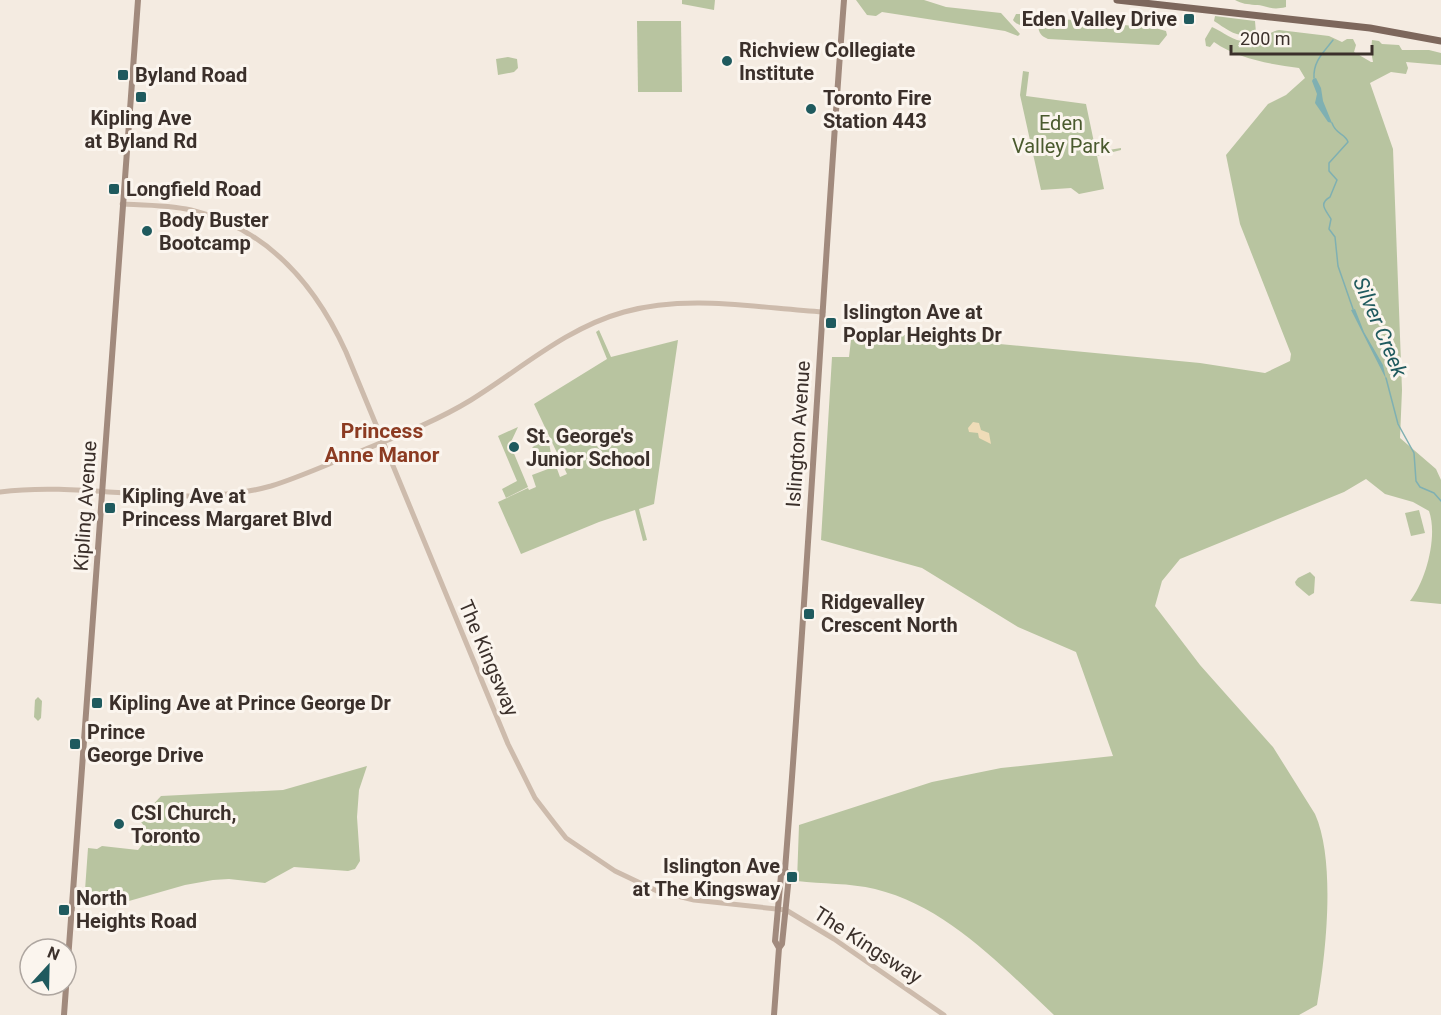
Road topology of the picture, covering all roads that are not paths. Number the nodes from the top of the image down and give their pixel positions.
1 (138, 0) edge
2 (844, 0) edge
3 (1117, 0) edge
4 (1441, 41) edge
5 (122, 204) junction
6 (823, 312) junction
7 (383, 441) junction
8 (103, 491) junction
9 (0, 492) edge
10 (784, 870) junction
11 (778, 908) junction
12 (786, 910) junction
13 (779, 948) junction
14 (64, 1015) edge
15 (774, 1015) edge
16 (944, 1015) edge

1 - 5 main road, Kipling Avenue
2 - 6 main road, Islington Avenue
3 - 4 main road
5 - 7 street, The Kingsway
5 - 8 main road, Kipling Avenue
6 - 7 street
6 - 10 main road, Islington Avenue
7 - 8 street
7 - 11 street, The Kingsway
8 - 9 street
8 - 14 main road, Kipling Avenue
10 - 11 main road, Islington Avenue
10 - 12 main road, Islington Avenue
11 - 12 street, The Kingsway
11 - 13 main road, Islington Avenue
12 - 13 main road, Islington Avenue
12 - 16 street, The Kingsway
13 - 15 main road, Islington Avenue

